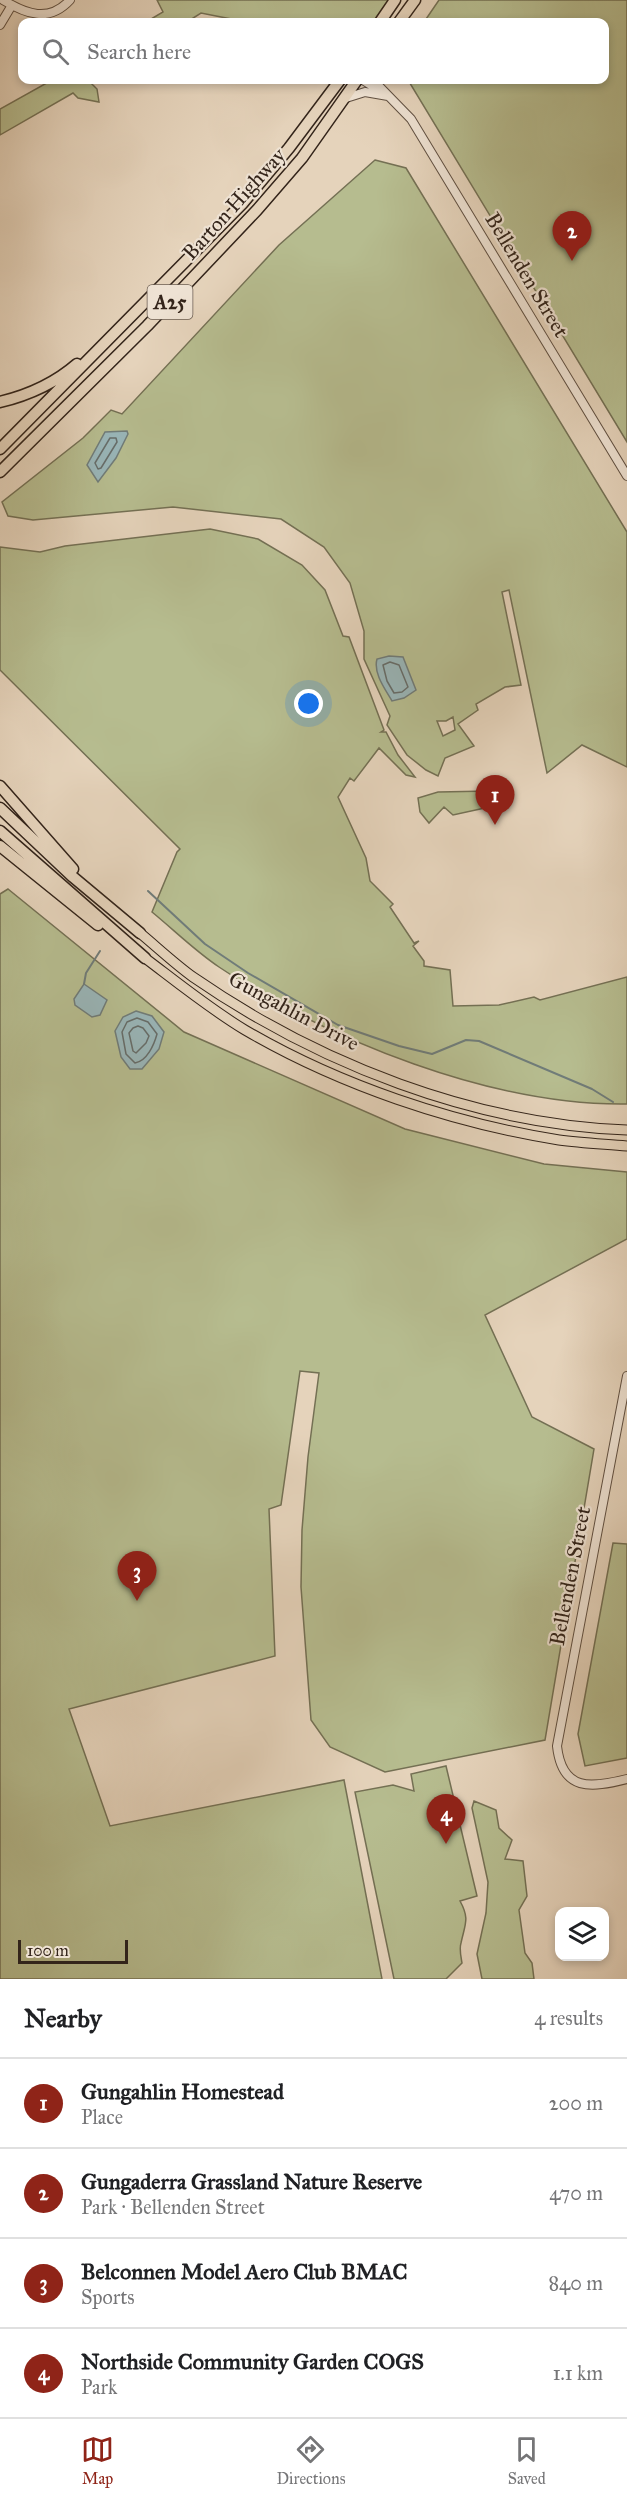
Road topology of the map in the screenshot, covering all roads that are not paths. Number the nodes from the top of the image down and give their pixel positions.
1 (3, 0) edge
2 (70, 0) edge
3 (395, 0) edge
4 (415, 0) edge
5 (12, 6) junction
6 (383, 18) edge
7 (402, 18) edge
8 (0, 25) edge
9 (337, 84) edge
10 (341, 84) edge
11 (354, 84) edge
12 (369, 84) edge
13 (381, 84) edge
14 (331, 92) junction
15 (390, 97) junction
16 (342, 100) junction
17 (171, 277) junction
18 (0, 402) edge
19 (0, 449) edge
20 (0, 472) edge
21 (627, 476) edge
22 (0, 786) edge
23 (0, 808) edge
24 (0, 831) edge
25 (0, 846) edge
26 (117, 914) junction
27 (140, 933) joint
28 (145, 958) junction
29 (627, 1130) edge
30 (627, 1146) edge
31 (627, 1376) edge
32 (627, 1779) edge

1 - 5 street
2 - 5 street
3 - 6 highway
4 - 7 highway
5 - 8 street
9 - 14 highway, Barton Highway / A25
10 - 14 highway
11 - 16 highway, Barton Highway / A25
12 - 15 street, Bellenden Street
13 - 15 street, Bellenden Street
14 - 17 highway, Barton Highway / A25
15 - 16 street
15 - 21 street, Bellenden Street
16 - 20 highway, Barton Highway / A25
17 - 18 highway
17 - 19 highway, Barton Highway / A25
22 - 26 highway
23 - 26 highway, Gungahlin Drive
24 - 28 highway, Gungahlin Drive
25 - 28 highway
26 - 27 highway, Gungahlin Drive
27 - 29 main road, Gungahlin Drive
28 - 30 main road, Gungahlin Drive
31 - 32 street, Bellenden Street

